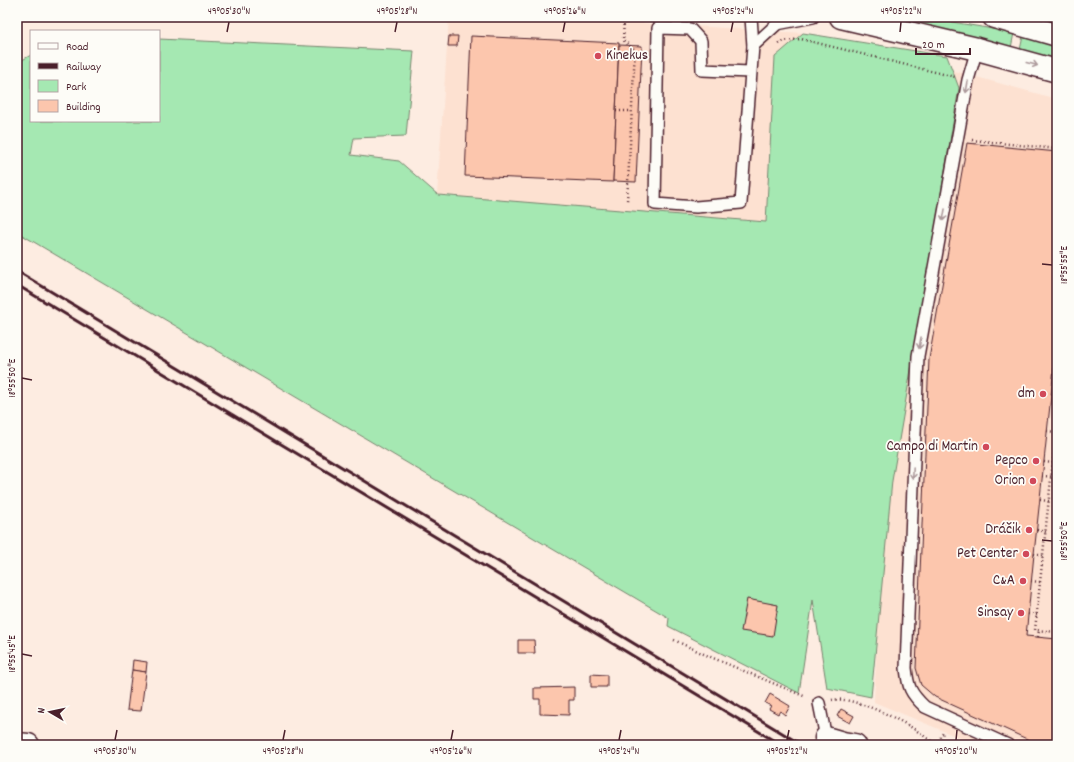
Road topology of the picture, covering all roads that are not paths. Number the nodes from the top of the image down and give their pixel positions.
1 (751, 17) edge
2 (813, 17) edge
3 (841, 17) edge
4 (994, 17) edge
5 (1057, 34) edge
6 (753, 46) junction
7 (976, 49) junction
8 (1057, 71) edge
9 (750, 72) junction
10 (820, 708) road end
11 (826, 738) joint
12 (17, 744) edge
13 (28, 745) edge
14 (855, 745) edge
15 (1008, 745) edge

1 - 6 lane
2 - 6 lane
3 - 7 main road
4 - 5 main road
6 - 9 lane
7 -> 8 main road
7 -> 15 lane
9 - 9 lane
10 - 11 lane
11 - 14 main road
12 - 13 main road

